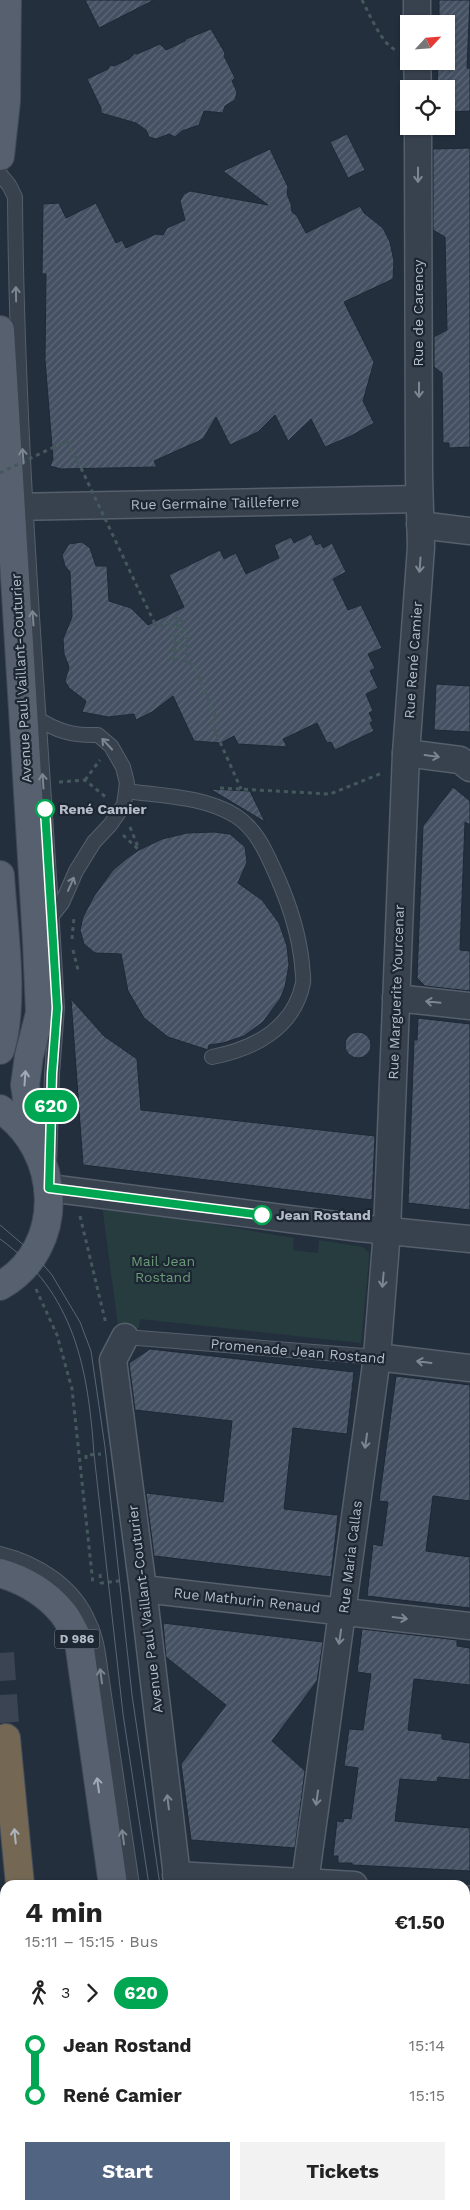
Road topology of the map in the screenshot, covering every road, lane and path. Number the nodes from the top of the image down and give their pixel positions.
1 (8, 0) edge
2 (362, 0) edge
3 (417, 0) edge
4 (417, 15) edge
5 (400, 52) edge
6 (418, 135) edge
7 (0, 156) edge
8 (0, 174) edge
9 (0, 330) edge
10 (0, 473) edge
11 (419, 499) junction
12 (19, 507) junction
13 (420, 526) junction
14 (470, 531) edge
15 (31, 715) junction
16 (470, 768) edge
17 (401, 774) junction
18 (43, 782) junction
19 (212, 788) dead end
20 (241, 789) junction
21 (126, 791) junction
22 (120, 810) junction
23 (118, 831) dead end
24 (0, 875) edge
25 (52, 915) junction
26 (74, 916) dead end
27 (37, 940) junction
28 (78, 970) dead end
29 (388, 998) junction
30 (470, 1006) edge
31 (0, 1050) edge
32 (212, 1056) dead end
33 (0, 1109) edge
34 (34, 1143) junction
35 (49, 1186) junction
36 (78, 1209) dead end
37 (387, 1231) junction
38 (470, 1239) edge
39 (0, 1286) edge
40 (36, 1288) dead end
41 (117, 1334) junction
42 (377, 1357) junction
43 (470, 1368) edge
44 (86, 1455) dead end
45 (79, 1456) junction
46 (0, 1554) edge
47 (0, 1573) edge
48 (93, 1584) dead end
49 (143, 1589) junction
50 (0, 1593) edge
51 (343, 1611) junction
52 (470, 1626) edge
53 (91, 1734) junction
54 (6, 1738) tunnel mouth
55 (20, 1880) edge
56 (112, 1880) edge
57 (131, 1880) edge
58 (177, 1880) edge
59 (306, 1880) edge

1 - 7 main road
2 - 5 path
3 - 4 street
6 -> 11 street, Rue de Carency
12 -> 8 lane
9 - 12 main road, Avenue Paul Vaillant-Couturier
10 - 20 path, bridge
11 - 12 street, Rue Germaine Tailleferre
11 - 13 street, Rue René Camier
15 -> 12 main road, Avenue Paul Vaillant-Couturier
13 - 14 street
13 -> 17 street, Rue René Camier
18 -> 15 lane, Avenue Paul Vaillant-Couturier
21 -> 15 lane
15 - 27 main road, Avenue Paul Vaillant-Couturier
17 -> 16 street
17 - 20 path
17 - 29 street, Rue Marguerite Yourcenar
18 - 22 path
18 - 25 lane, Avenue Paul Vaillant-Couturier
19 - 20 path
21 - 22 lane
21 - 32 lane
22 - 23 path
25 -> 22 lane
24 - 31 main road
25 - 27 lane
25 - 35 lane, Avenue Paul Vaillant-Couturier
26 - 28 path
34 -> 27 main road, Avenue Paul Vaillant-Couturier
30 -> 29 street
29 - 37 street, Rue Marguerite Yourcenar
33 - 34 main road, Avenue Paul Vaillant-Couturier
34 - 35 main road, Avenue Paul Vaillant-Couturier
35 - 37 street
35 - 39 main road, Avenue Paul Vaillant-Couturier
36 - 41 path
37 - 38 street
37 -> 42 street, Rue Maria Callas
40 - 45 path
41 - 42 lane, Promenade Jean Rostand
41 - 49 street, Avenue Paul Vaillant-Couturier
43 -> 42 street, Promenade Jean Rostand
42 -> 51 street, Rue Maria Callas
44 - 45 path
45 - 48 path
57 -> 46 lane
47 - 53 main road, D 986
49 - 51 street, Rue Mathurin Renaud
58 -> 49 street, Avenue Paul Vaillant-Couturier
50 - 53 main road
51 -> 52 street, Rue Mathurin Renaud
51 -> 59 street, Rue Maria Callas
56 -> 53 main road, D 986
55 -> 54 highway

